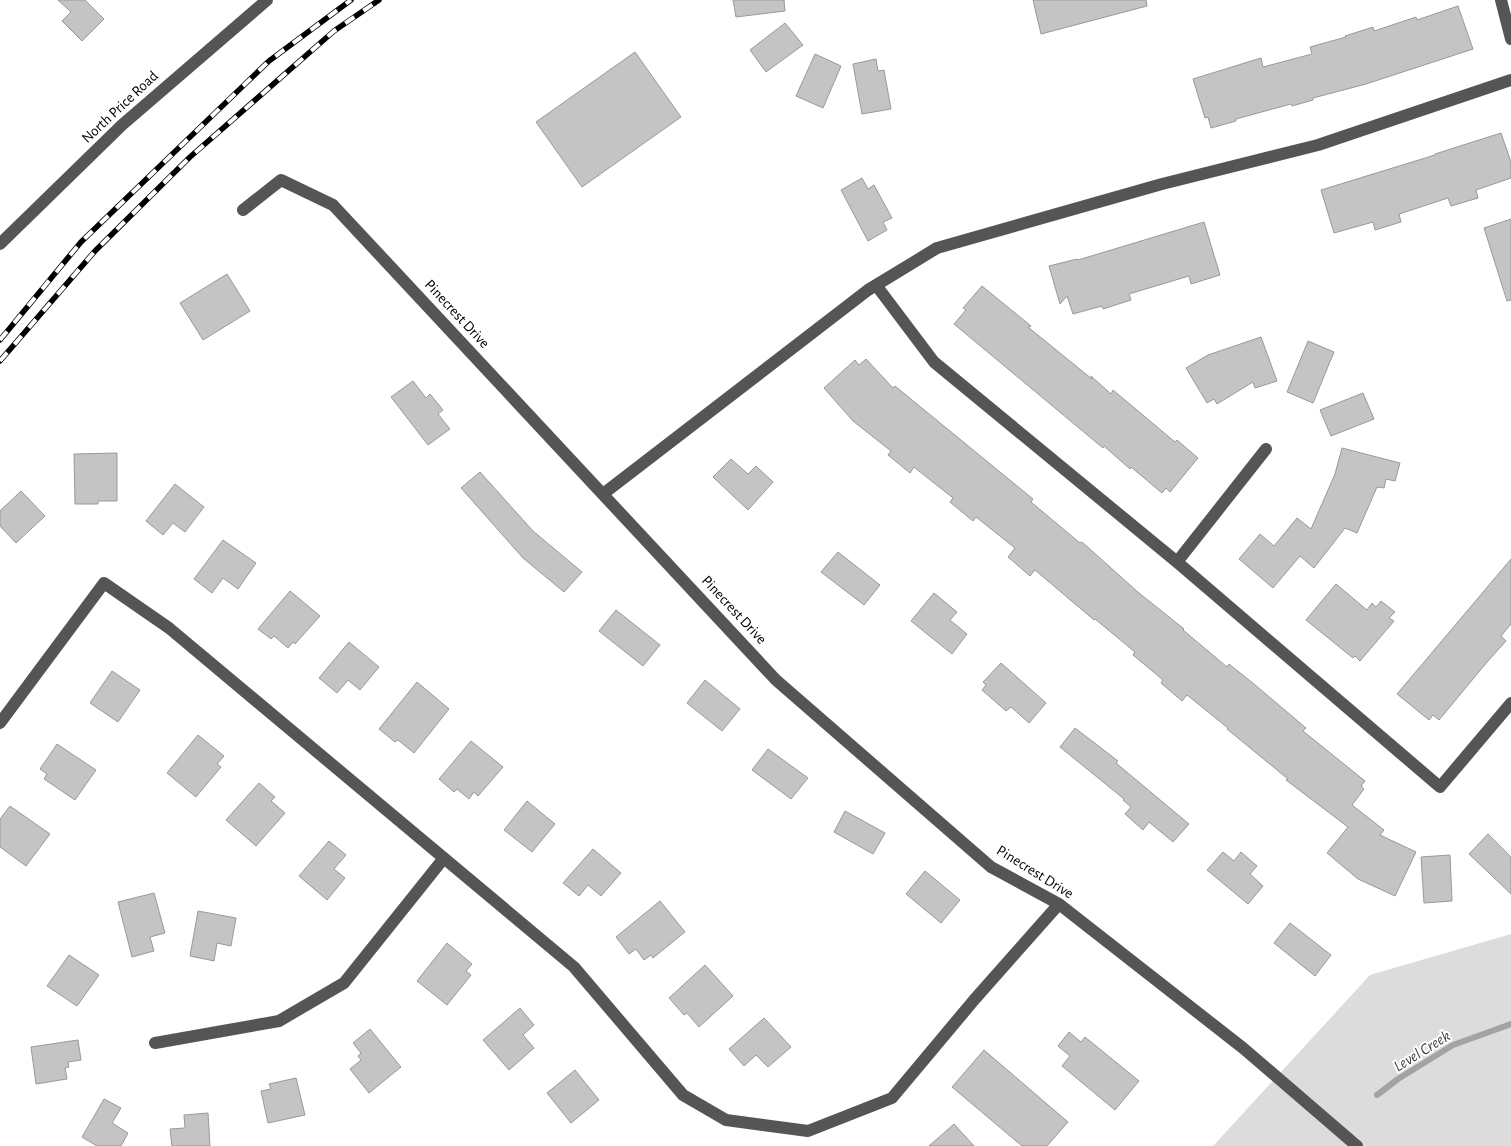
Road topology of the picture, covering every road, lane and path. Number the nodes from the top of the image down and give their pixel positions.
1 (267, 0) edge
2 (1502, 0) edge
3 (1511, 40) edge
4 (1511, 80) edge
5 (242, 210) dead end
6 (0, 244) edge
7 (876, 285) junction
8 (1266, 449) dead end
9 (603, 494) junction
10 (1176, 562) junction
11 (1511, 703) edge
12 (0, 723) edge
13 (444, 858) junction
14 (1059, 904) junction
15 (155, 1043) dead end
16 (1357, 1146) edge

1 - 6 street, North Price Road
2 - 3 street
4 - 7 street
5 - 9 street, Pinecrest Drive
7 - 9 street
7 - 10 street
8 - 10 street
9 - 14 street, Pinecrest Drive
10 - 11 street
12 - 13 street
13 - 14 street
13 - 15 street
14 - 16 street, Pinecrest Drive

